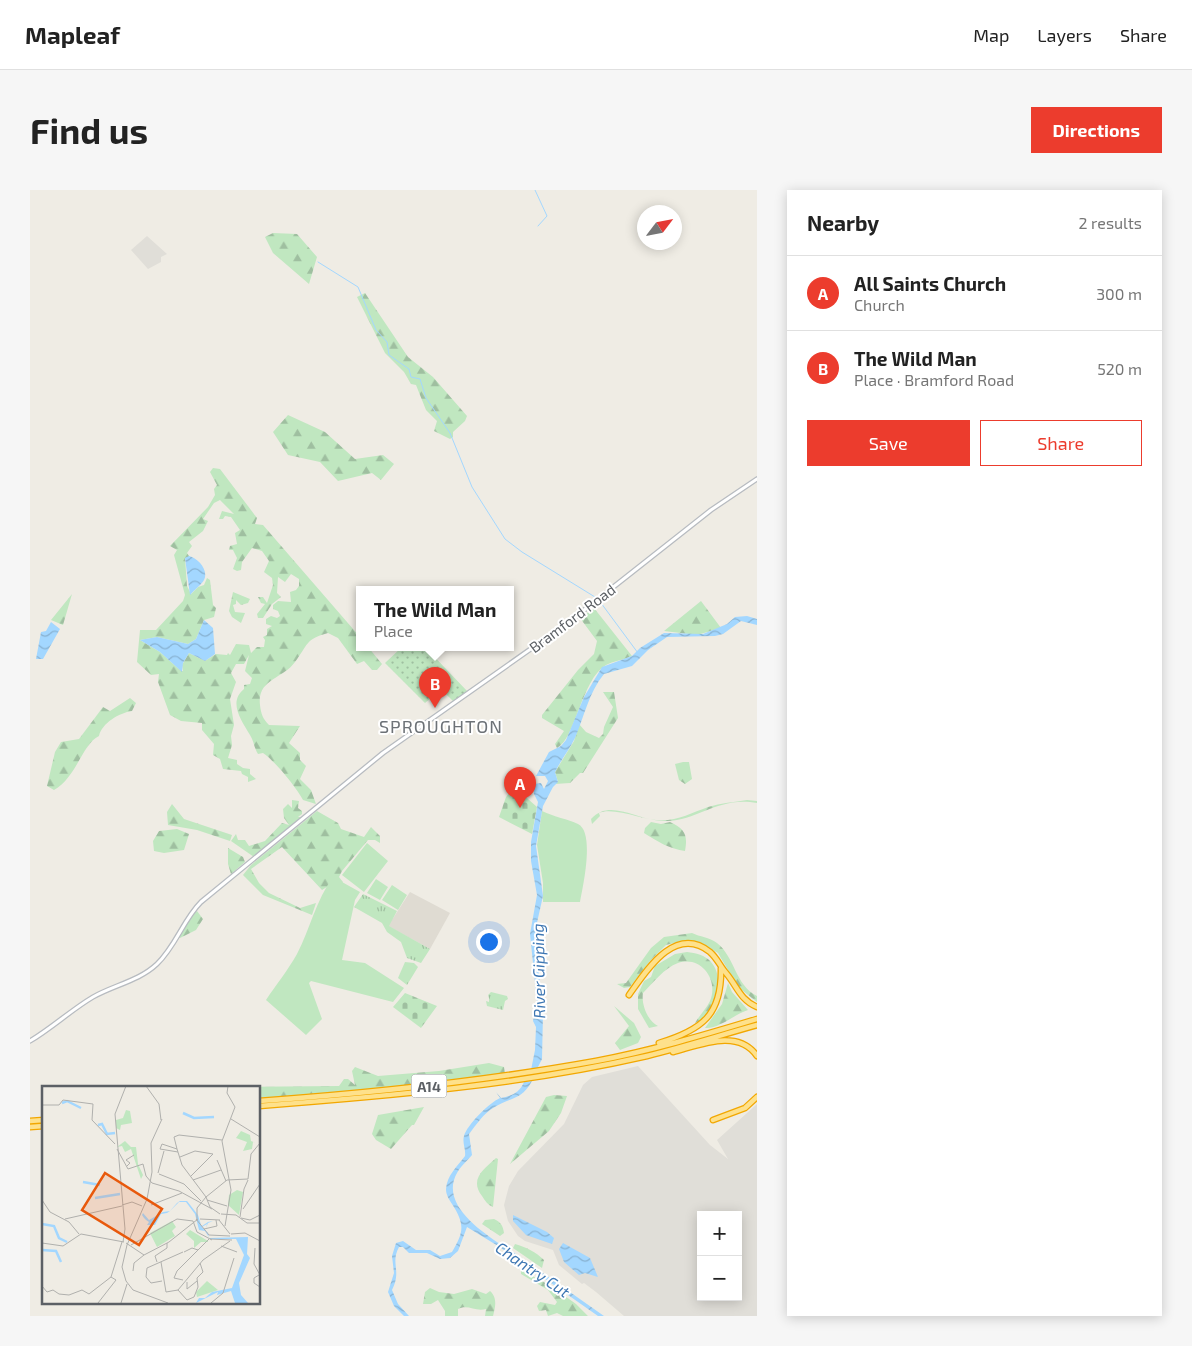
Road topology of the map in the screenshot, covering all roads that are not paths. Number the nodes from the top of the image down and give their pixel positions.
1 (757, 479) edge
2 (721, 968) junction
3 (629, 995) dead end
4 (757, 1007) edge
5 (757, 1019) edge
6 (757, 1024) edge
7 (30, 1041) edge
8 (655, 1046) junction
9 (658, 1053) junction
10 (757, 1056) edge
11 (355, 1096) junction
12 (757, 1098) edge
13 (260, 1101) edge
14 (260, 1106) edge
15 (713, 1120) dead end

1 - 7 main road, Bramford Road
2 - 3 highway
2 - 4 highway
2 - 8 highway
5 - 8 highway, A14
6 - 9 highway, A14
8 - 11 highway, A14
9 - 10 highway
9 - 11 highway, A14
11 - 13 highway, A14
11 - 14 highway, A14
12 - 15 highway

